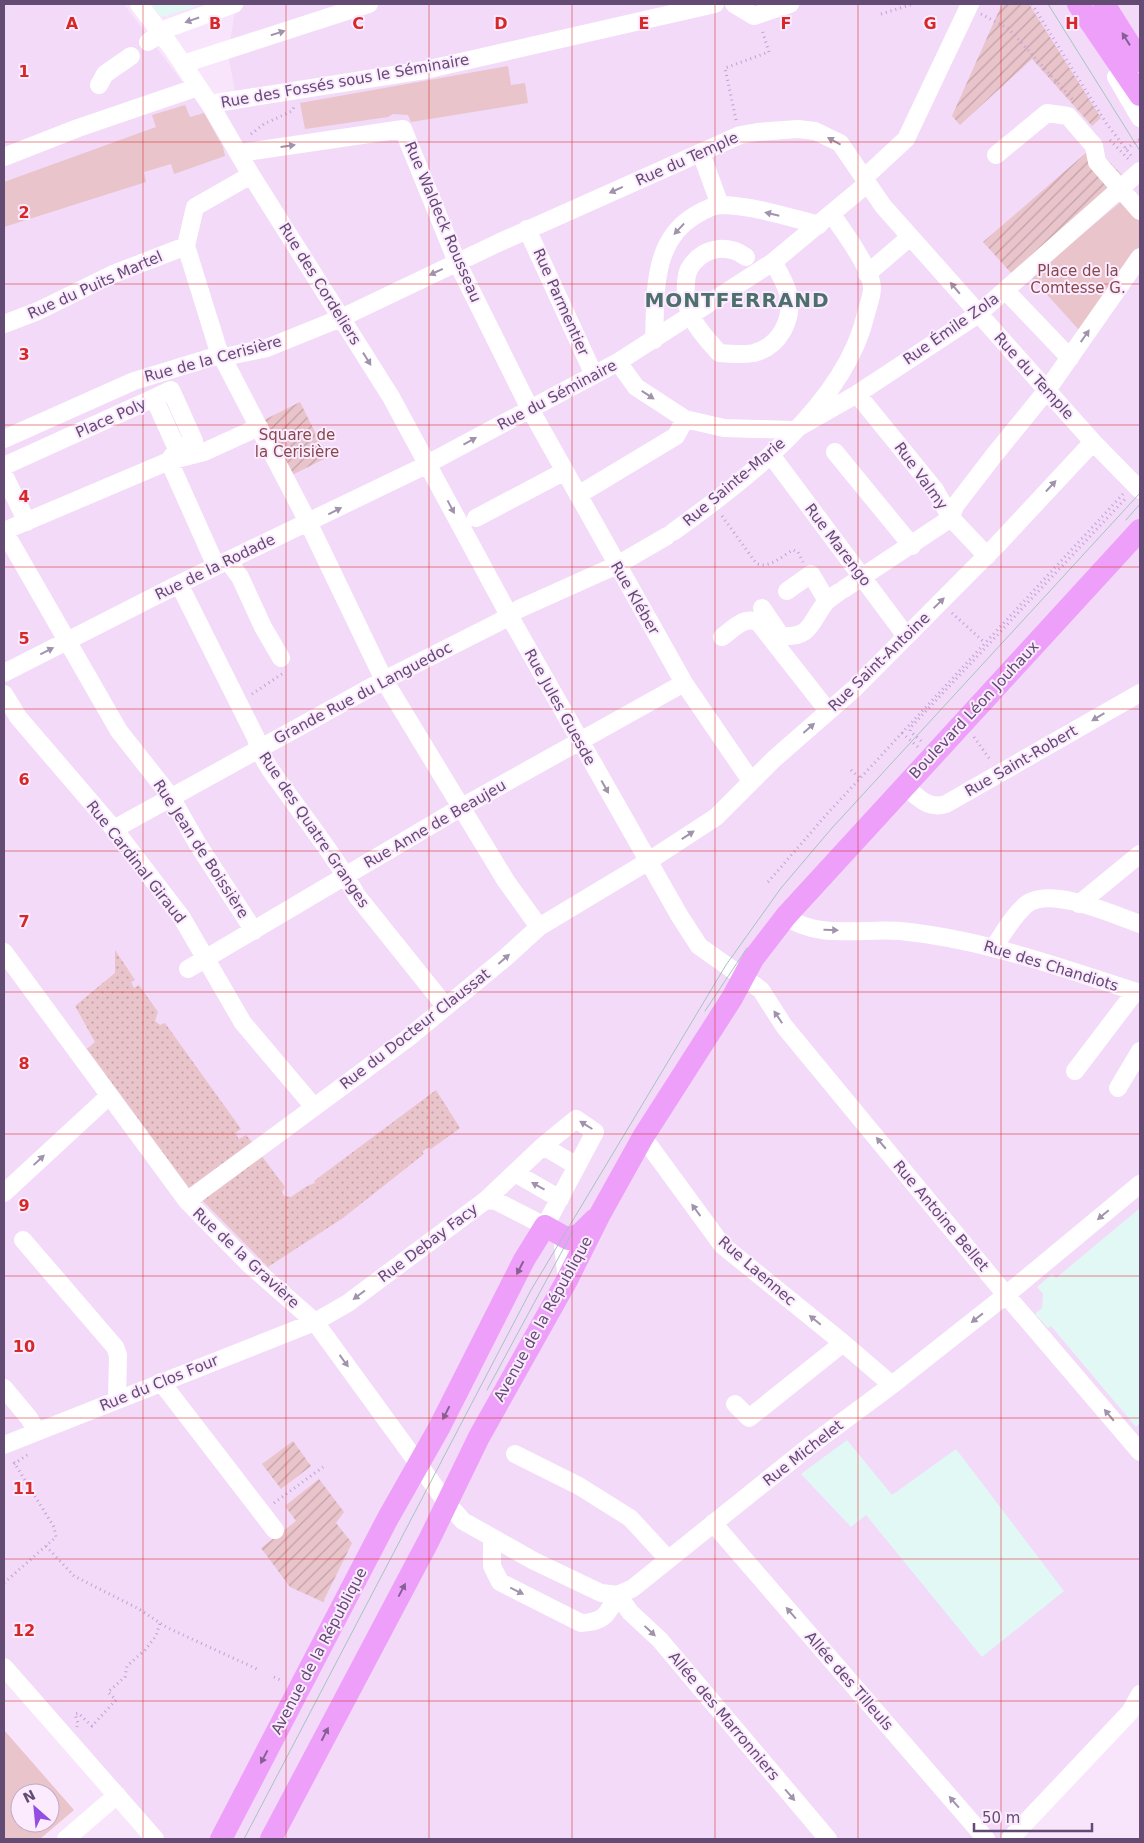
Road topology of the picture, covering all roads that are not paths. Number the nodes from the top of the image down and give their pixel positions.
1 (139, 4) edge
2 (369, 4) edge
3 (714, 4) edge
4 (734, 4) edge
5 (790, 4) edge
6 (970, 4) edge
7 (1076, 4) edge
8 (1104, 4) edge
9 (230, 6) edge
10 (154, 38) junction
11 (131, 56) dead end
12 (1140, 61) edge
13 (183, 64) junction
14 (99, 85) dead end
15 (198, 87) junction
16 (1140, 95) edge
17 (210, 106) junction
18 (1140, 118) edge
19 (238, 150) junction
20 (701, 153) junction
21 (996, 155) dead end
22 (4, 157) edge
23 (1140, 171) edge
24 (251, 176) junction
25 (866, 181) junction
26 (1121, 187) junction
27 (720, 205) junction
28 (1140, 211) edge
29 (826, 220) junction
30 (528, 229) junction
31 (910, 237) junction
32 (186, 246) junction
33 (746, 257) dead end
34 (1140, 257) edge
35 (457, 262) junction
36 (773, 262) junction
37 (867, 274) junction
38 (1006, 291) junction
39 (978, 315) junction
40 (341, 318) junction
41 (688, 319) junction
42 (4, 324) edge
43 (654, 340) junction
44 (224, 357) junction
45 (1070, 358) junction
46 (618, 362) junction
47 (594, 375) junction
48 (1048, 390) junction
49 (857, 394) junction
50 (530, 408) junction
51 (685, 419) junction
52 (259, 427) junction
53 (794, 430) junction
54 (4, 439) edge
55 (1092, 442) junction
56 (835, 452) dead end
57 (173, 455) junction
58 (771, 455) junction
59 (428, 464) junction
60 (4, 466) edge
61 (565, 472) junction
62 (4, 476) edge
63 (1137, 486) edge
64 (578, 495) junction
65 (476, 518) dead end
66 (951, 518) junction
67 (26, 522) junction
68 (308, 522) junction
69 (1140, 530) edge
70 (4, 531) edge
71 (912, 546) junction
72 (987, 556) junction
73 (222, 564) junction
74 (617, 565) junction
75 (862, 577) junction
76 (179, 584) junction
77 (787, 591) dead end
78 (837, 594) junction
79 (762, 608) dead end
80 (510, 617) junction
81 (906, 636) junction
82 (722, 637) dead end
83 (68, 640) junction
84 (281, 658) road end
85 (4, 673) edge
86 (384, 680) junction
87 (684, 682) junction
88 (1140, 693) edge
89 (4, 694) edge
90 (828, 711) junction
91 (580, 742) junction
92 (258, 748) junction
93 (751, 781) junction
94 (904, 785) junction
95 (171, 797) junction
96 (460, 808) junction
97 (114, 830) junction
98 (1140, 854) edge
99 (647, 862) junction
100 (346, 876) junction
101 (1079, 904) junction
102 (797, 909) junction
103 (1140, 924) edge
104 (539, 927) junction
105 (254, 931) junction
106 (699, 946) joint
107 (994, 947) junction
108 (4, 952) edge
109 (205, 960) junction
110 (188, 969) dead end
111 (744, 978) junction
112 (1138, 993) edge
113 (446, 1007) junction
114 (1140, 1051) edge
115 (1075, 1071) dead end
116 (1118, 1088) dead end
117 (108, 1096) junction
118 (314, 1107) junction
119 (643, 1137) junction
120 (543, 1146) junction
121 (577, 1166) junction
122 (515, 1173) junction
123 (1140, 1184) edge
124 (4, 1193) edge
125 (560, 1199) junction
126 (486, 1200) junction
127 (187, 1201) junction
128 (598, 1216) junction
129 (554, 1231) junction
130 (23, 1240) dead end
131 (567, 1280) junction
132 (1006, 1295) junction
133 (315, 1322) junction
134 (843, 1343) junction
135 (161, 1382) junction
136 (892, 1386) junction
137 (4, 1388) edge
138 (118, 1400) junction
139 (735, 1404) dead end
140 (37, 1432) junction
141 (8, 1452) edge
142 (1140, 1452) edge
143 (515, 1454) dead end
144 (419, 1464) junction
145 (446, 1502) junction
146 (713, 1523) junction
147 (275, 1530) dead end
148 (492, 1538) junction
149 (668, 1559) junction
150 (618, 1595) junction
151 (4, 1667) edge
152 (1140, 1694) edge
153 (1135, 1716) edge
154 (116, 1795) junction
155 (66, 1839) edge
156 (155, 1839) edge
157 (221, 1839) edge
158 (271, 1839) edge
159 (828, 1839) edge
160 (986, 1839) edge
161 (1010, 1839) edge

1 - 10 street, Rue des Cordeliers
13 -> 2 street
3 - 17 street, Rue des Fossés sous le Séminaire
4 - 5 street
6 - 25 street, Rue du Séminaire
7 - 16 main road
7 - 18 street
12 -> 8 main road
9 -> 10 street
10 - 13 street, Rue des Cordeliers
11 - 14 street
13 - 15 street, Rue des Cordeliers
15 - 17 street, Rue des Cordeliers
15 - 22 street
17 - 19 street, Rue des Cordeliers
19 - 24 street, Rue des Cordeliers
19 -> 35 street, Rue Waldeck Rousseau
25 -> 20 street, Rue du Temple
20 - 27 street
20 -> 30 street, Rue du Temple
21 - 26 street
23 - 26 street, Rue Émile Zola
24 - 32 street
24 - 40 street, Rue des Cordeliers
25 - 29 street, Rue du Séminaire
25 - 31 street, Rue du Temple
26 - 28 street
26 - 38 street, Rue Émile Zola
29 -> 27 street
27 -> 43 street
29 - 36 street, Rue du Séminaire
29 - 37 street, Rue Sainte-Marie
30 - 35 street, Rue du Temple
30 - 47 street, Rue Parmentier
31 - 37 street
39 -> 31 street, Rue du Temple
32 - 42 street, Rue du Puits Martel
32 - 44 street
33 - 41 street
45 -> 34 street
35 -> 40 street, Rue du Temple
35 - 50 street, Rue Waldeck Rousseau
36 - 41 street, Rue du Séminaire
36 - 41 street
37 - 53 street, Rue Sainte-Marie
38 - 39 street, Rue Émile Zola
38 - 45 street
39 - 48 street, Rue du Temple
39 - 49 street, Rue Émile Zola
40 - 44 street, Rue de la Cerisière
40 -> 59 street, Rue des Cordeliers
41 - 43 street, Rue du Séminaire
43 - 46 street, Rue du Séminaire
44 - 52 street
44 - 54 street, Rue de la Cerisière
45 - 48 street
46 - 47 street, Rue du Séminaire
46 -> 51 street
47 - 50 street, Rue du Séminaire
48 - 55 street, Rue du Temple
48 - 66 street
49 - 53 street, Rue Émile Zola
49 - 66 street, Rue Valmy
59 -> 50 street, Rue du Séminaire
50 - 61 street, Rue Kléber
51 - 53 street
51 - 64 street
52 - 57 street
52 - 68 street
53 - 58 street, Rue Sainte-Marie
55 - 63 street, Rue du Temple
72 -> 55 street, Rue Saint-Antoine
56 - 71 street
57 - 60 street, Place Poly
57 - 67 street
57 - 73 street, Place Poly
58 - 74 street, Rue Sainte-Marie
58 - 75 street, Rue Marengo
68 -> 59 street, Rue de la Rodade
59 -> 80 street, Rue Jules Guesde
61 - 64 street, Rue Kléber
61 - 65 street
62 - 67 street
64 - 74 street, Rue Kléber
66 - 71 street
66 - 72 street, Rue Valmy
67 - 70 street
68 - 73 street, Rue de la Rodade
68 - 86 street
69 - 94 main road, Boulevard Léon Jouhaux
70 - 83 street, Rue Jean de Boissière
71 - 75 street
81 -> 72 street, Rue Saint-Antoine
73 - 76 street, Rue de la Rodade
73 - 84 street, Place Poly
74 - 80 street, Rue Sainte-Marie
74 - 87 street, Rue Kléber
75 - 78 street
75 - 81 street, Rue Marengo
76 - 83 street, Rue de la Rodade
76 - 92 street, Rue des Quatre Granges
77 - 78 street
78 - 79 street
80 - 86 street, Grande Rue du Languedoc
80 - 91 street, Rue Jules Guesde
81 - 90 street, Rue Saint-Antoine
82 - 90 street
85 -> 83 street, Rue de la Rodade
83 - 95 street, Rue Jean de Boissière
86 - 92 street, Grande Rue du Languedoc
86 - 96 street
87 - 91 street, Rue Anne de Beaujeu
87 - 93 street, Rue Kléber
88 -> 94 street, Rue Saint-Robert
89 - 97 street, Rue Cardinal Giraud
93 -> 90 street, Rue Saint-Antoine
91 - 96 street, Rue Anne de Beaujeu
91 -> 99 street, Rue Jules Guesde
92 - 95 street, Grande Rue du Languedoc
92 - 100 street, Rue des Quatre Granges
99 -> 93 street, Rue Saint-Antoine
94 - 102 main road, Boulevard Léon Jouhaux
95 - 97 street, Grande Rue du Languedoc
95 - 105 street, Rue Jean de Boissière
96 - 100 street, Rue Anne de Beaujeu
96 - 104 street
97 - 109 street, Rue Cardinal Giraud
98 - 101 street
99 - 104 street, Rue du Docteur Claussat
99 - 106 street, Rue Jules Guesde
100 - 105 street, Rue Anne de Beaujeu
100 - 113 street, Rue des Quatre Granges
101 - 103 street
101 - 107 street
102 -> 107 street, Rue des Chandiots
102 - 111 main road, Boulevard Léon Jouhaux
113 -> 104 street, Rue du Docteur Claussat
105 - 109 street, Rue Anne de Beaujeu
106 - 111 street, Rue Antoine Bellet
107 - 112 street, Rue des Chandiots
108 - 117 street, Rue de la Gravière
109 - 110 street, Rue Anne de Beaujeu
109 - 118 street, Rue Cardinal Giraud
111 - 119 main road, Avenue de la République
132 -> 111 street, Rue Antoine Bellet
112 - 115 street
113 - 118 street, Rue du Docteur Claussat
114 - 116 street
124 -> 117 street
117 - 127 street, Rue de la Gravière
118 - 127 street, Rue du Docteur Claussat
119 - 128 main road, Avenue de la République
134 -> 119 street, Rue Laennec
120 - 121 street
121 -> 120 street
120 - 122 street
121 - 125 street
125 -> 122 street
122 - 126 street
123 -> 132 street, Rue Michelet
125 - 129 street
126 - 129 street, Rue Debay Facy
126 -> 133 street, Rue Debay Facy
127 - 133 street, Rue de la Gravière
128 - 129 main road, Avenue de la République
128 - 131 main road, Avenue de la République
129 - 131 street
129 -> 144 main road, Avenue de la République
130 - 138 street
131 - 145 main road, Avenue de la République
132 -> 136 street, Rue Michelet
142 -> 132 street, Rue Antoine Bellet
133 - 135 street, Rue du Clos Four
133 -> 144 street, Rue de la Gravière
134 - 136 street, Rue Laennec
134 - 139 street
135 - 138 street, Rue du Clos Four
135 - 147 street
136 - 146 street, Rue Michelet
137 - 140 street
138 - 140 street, Rue du Clos Four
140 - 141 street, Rue du Clos Four
143 - 149 street
144 - 145 street
144 -> 157 main road, Avenue de la République
145 - 148 street
158 -> 145 main road, Avenue de la République
146 - 149 street, Rue Michelet
160 -> 146 street, Allée des Tilleuls
148 - 150 street
148 -> 150 street
149 - 150 street, Rue Michelet
150 -> 159 street, Allée des Marronniers
151 - 154 street
152 - 153 street
153 - 161 street
154 - 155 street
154 - 156 street

